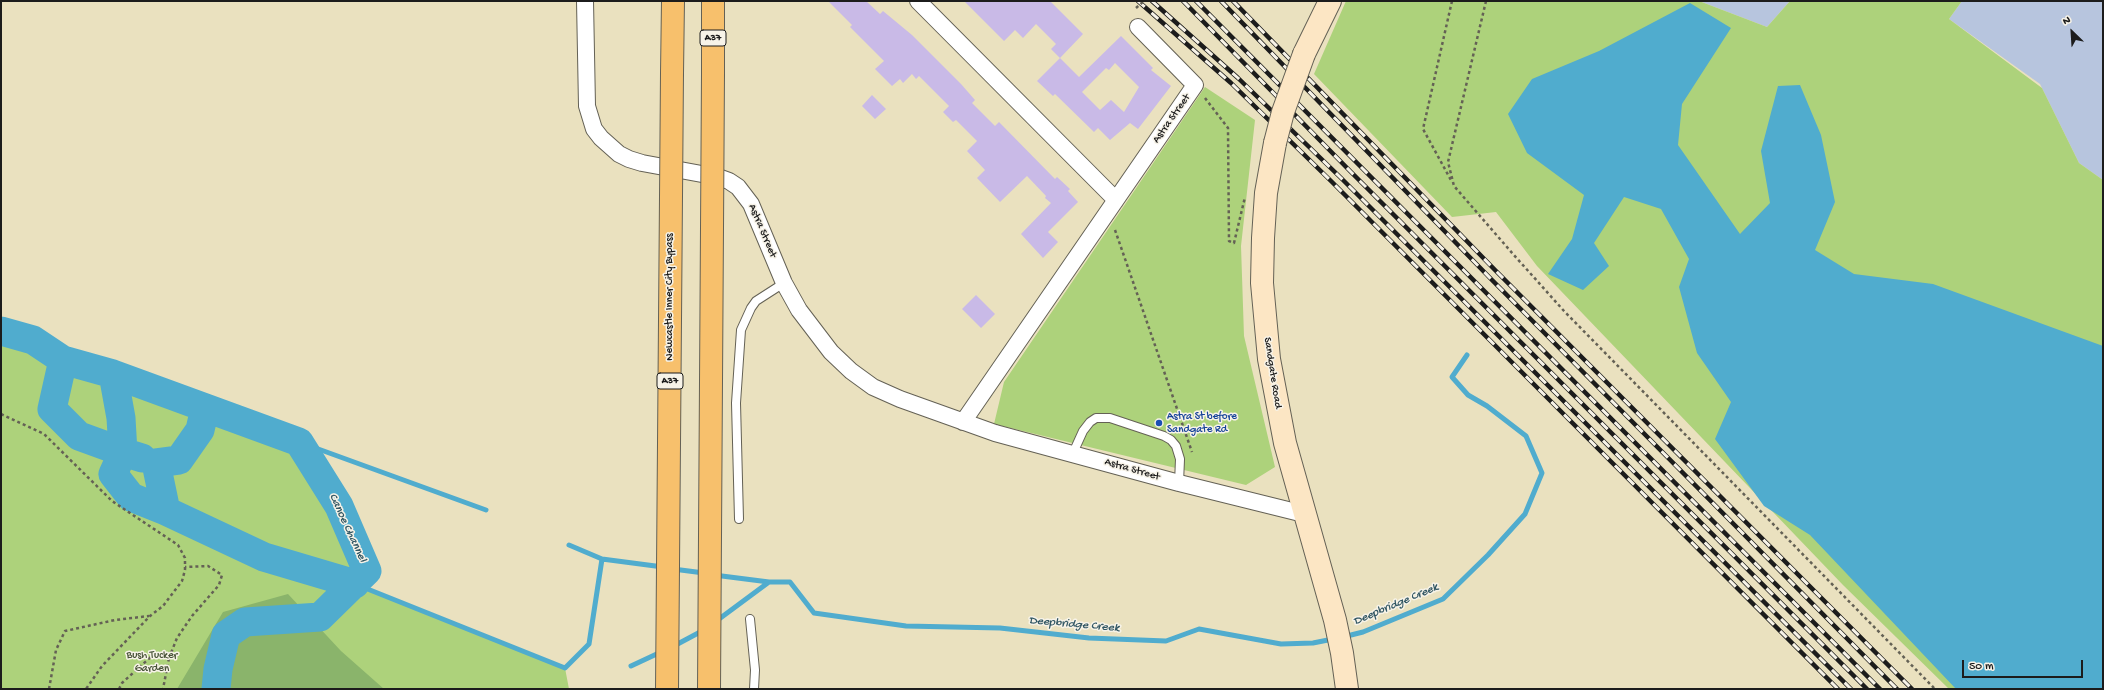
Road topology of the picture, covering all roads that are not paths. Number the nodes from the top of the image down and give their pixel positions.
1 (585, 1) edge
2 (673, 1) edge
3 (713, 1) edge
4 (918, 1) edge
5 (1330, 1) edge
6 (1138, 27) dead end
7 (1112, 205) junction
8 (784, 283) junction
9 (963, 422) junction
10 (1073, 453) junction
11 (1179, 483) junction
12 (1304, 514) junction
13 (739, 519) dead end
14 (750, 619) dead end
15 (667, 689) edge
16 (709, 689) edge
17 (754, 689) edge
18 (1347, 689) edge

1 - 8 street, Astra Street
2 - 15 highway, Newcastle Inner City Bypass / A37, bridge
3 - 16 highway, A37, bridge
4 - 7 street
5 - 12 main road, Sandgate Road, bridge
6 - 7 street, Astra Street
7 - 9 street, Astra Street
8 - 9 street, Astra Street
8 - 13 lane
9 - 10 street, Astra Street
10 - 11 street, Astra Street
10 - 11 lane
11 - 12 street, Astra Street
12 - 18 main road, Sandgate Road
14 - 17 lane

